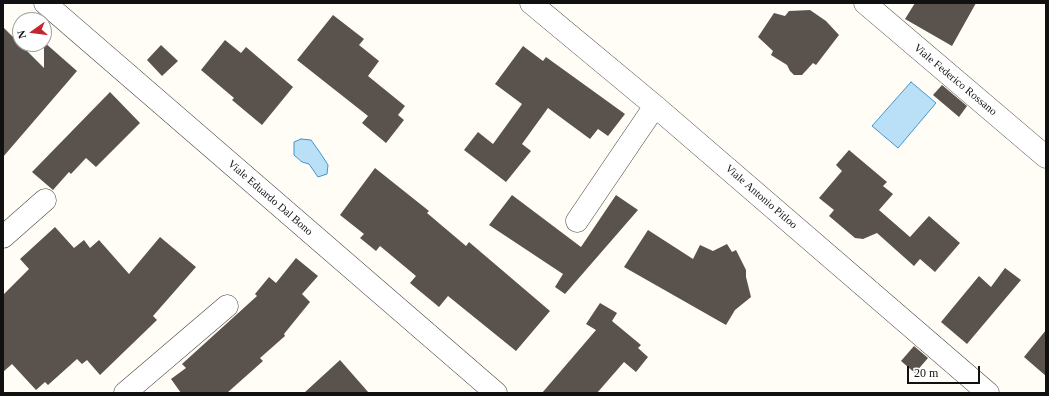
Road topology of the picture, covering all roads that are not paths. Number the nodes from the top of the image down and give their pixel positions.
1 (44, 3) edge
2 (531, 3) edge
3 (865, 3) edge
4 (655, 106) junction
5 (1046, 157) edge
6 (45, 200) dead end
7 (578, 221) dead end
8 (3, 237) edge
9 (227, 306) dead end
10 (125, 393) edge
11 (496, 393) edge
12 (988, 393) edge

1 - 11 street, Viale Eduardo Dal Bono
2 - 4 street, Viale Antonio Pitloo
3 - 5 street, Viale Federico Rossano
4 - 7 street
4 - 12 street, Viale Antonio Pitloo
6 - 8 street
9 - 10 street

